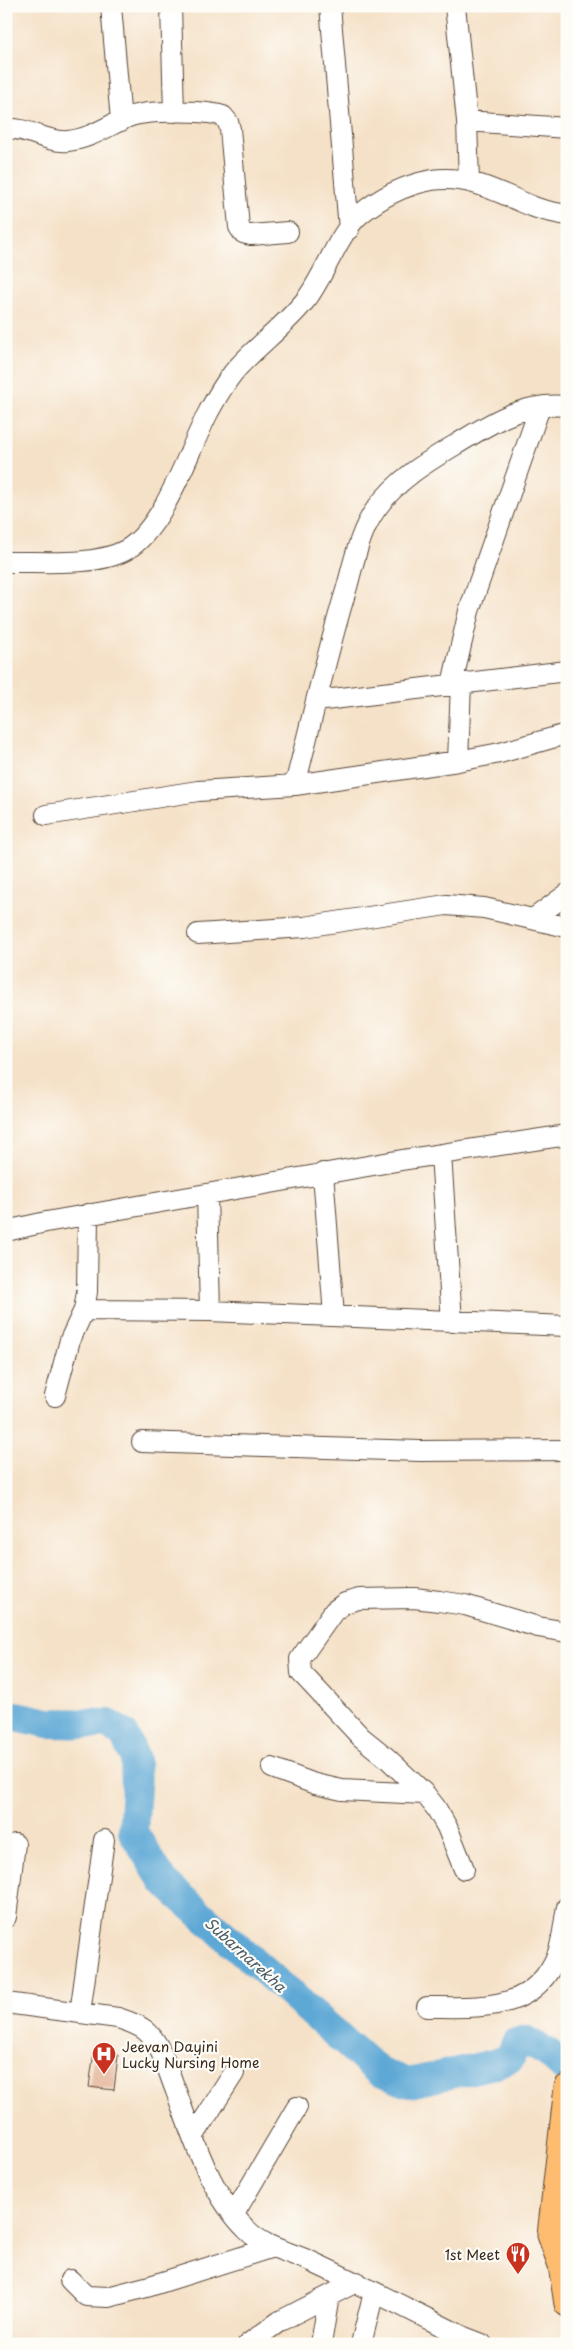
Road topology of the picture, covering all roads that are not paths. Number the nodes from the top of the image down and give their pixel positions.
1 (111, 6) edge
2 (171, 6) edge
3 (330, 6) edge
4 (455, 6) edge
5 (174, 112) junction
6 (121, 121) junction
7 (467, 122) junction
8 (6, 128) edge
9 (567, 128) edge
10 (469, 182) junction
11 (567, 215) edge
12 (349, 229) junction
13 (288, 232) dead end
14 (540, 406) junction
15 (567, 406) edge
16 (6, 562) edge
17 (567, 671) edge
18 (456, 683) junction
19 (316, 701) junction
20 (566, 734) edge
21 (458, 761) junction
22 (295, 785) junction
23 (46, 815) dead end
24 (567, 894) edge
25 (533, 919) junction
26 (567, 927) edge
27 (198, 934) dead end
28 (567, 1136) edge
29 (442, 1154) junction
30 (323, 1174) junction
31 (207, 1194) junction
32 (88, 1214) junction
33 (6, 1231) edge
34 (84, 1310) junction
35 (210, 1311) junction
36 (334, 1316) junction
37 (452, 1322) junction
38 (567, 1326) edge
39 (55, 1396) dead end
40 (142, 1442) dead end
41 (567, 1450) edge
42 (567, 1632) edge
43 (272, 1768) dead end
44 (425, 1794) junction
45 (104, 1840) dead end
46 (15, 1844) dead end
47 (464, 1869) dead end
48 (567, 1907) edge
49 (6, 1917) edge
50 (6, 2003) edge
51 (427, 2007) dead end
52 (80, 2013) junction
53 (234, 2072) dead end
54 (567, 2087) edge
55 (297, 2107) dead end
56 (193, 2137) junction
57 (234, 2214) junction
58 (273, 2247) junction
59 (564, 2261) edge
60 (70, 2280) dead end
61 (356, 2282) junction
62 (374, 2292) junction
63 (329, 2296) junction
64 (566, 2300) edge
65 (248, 2344) edge
66 (322, 2344) edge
67 (361, 2344) edge
68 (482, 2344) edge

1 - 6 street
2 - 5 street
3 - 12 street
4 - 7 street
5 - 6 street
5 - 13 street
6 - 8 street
7 - 9 street
7 - 10 street
10 - 11 street
10 - 12 street
12 - 16 street
14 - 15 street
14 - 18 street
14 - 19 street
17 - 18 street
18 - 19 street
18 - 21 street
19 - 22 street
20 - 21 street
21 - 22 street
22 - 23 street
24 - 25 street
25 - 26 street
25 - 27 street
28 - 29 street
29 - 30 street
29 - 37 street
30 - 31 street
30 - 36 street
31 - 32 street
31 - 35 street
32 - 33 street
32 - 34 street
34 - 35 street
34 - 39 street
35 - 36 street
36 - 37 street
37 - 38 street
40 - 41 street
42 - 44 street
43 - 44 street
44 - 47 street
45 - 52 street
46 - 49 street
48 - 51 street
50 - 52 street
52 - 56 street
53 - 56 street
54 - 59 main road
55 - 57 street
56 - 57 street
57 - 58 street
58 - 60 street
58 - 61 street
59 - 64 main road
61 - 62 street
61 - 63 street
62 - 67 street
62 - 68 street
63 - 65 street
63 - 66 street

